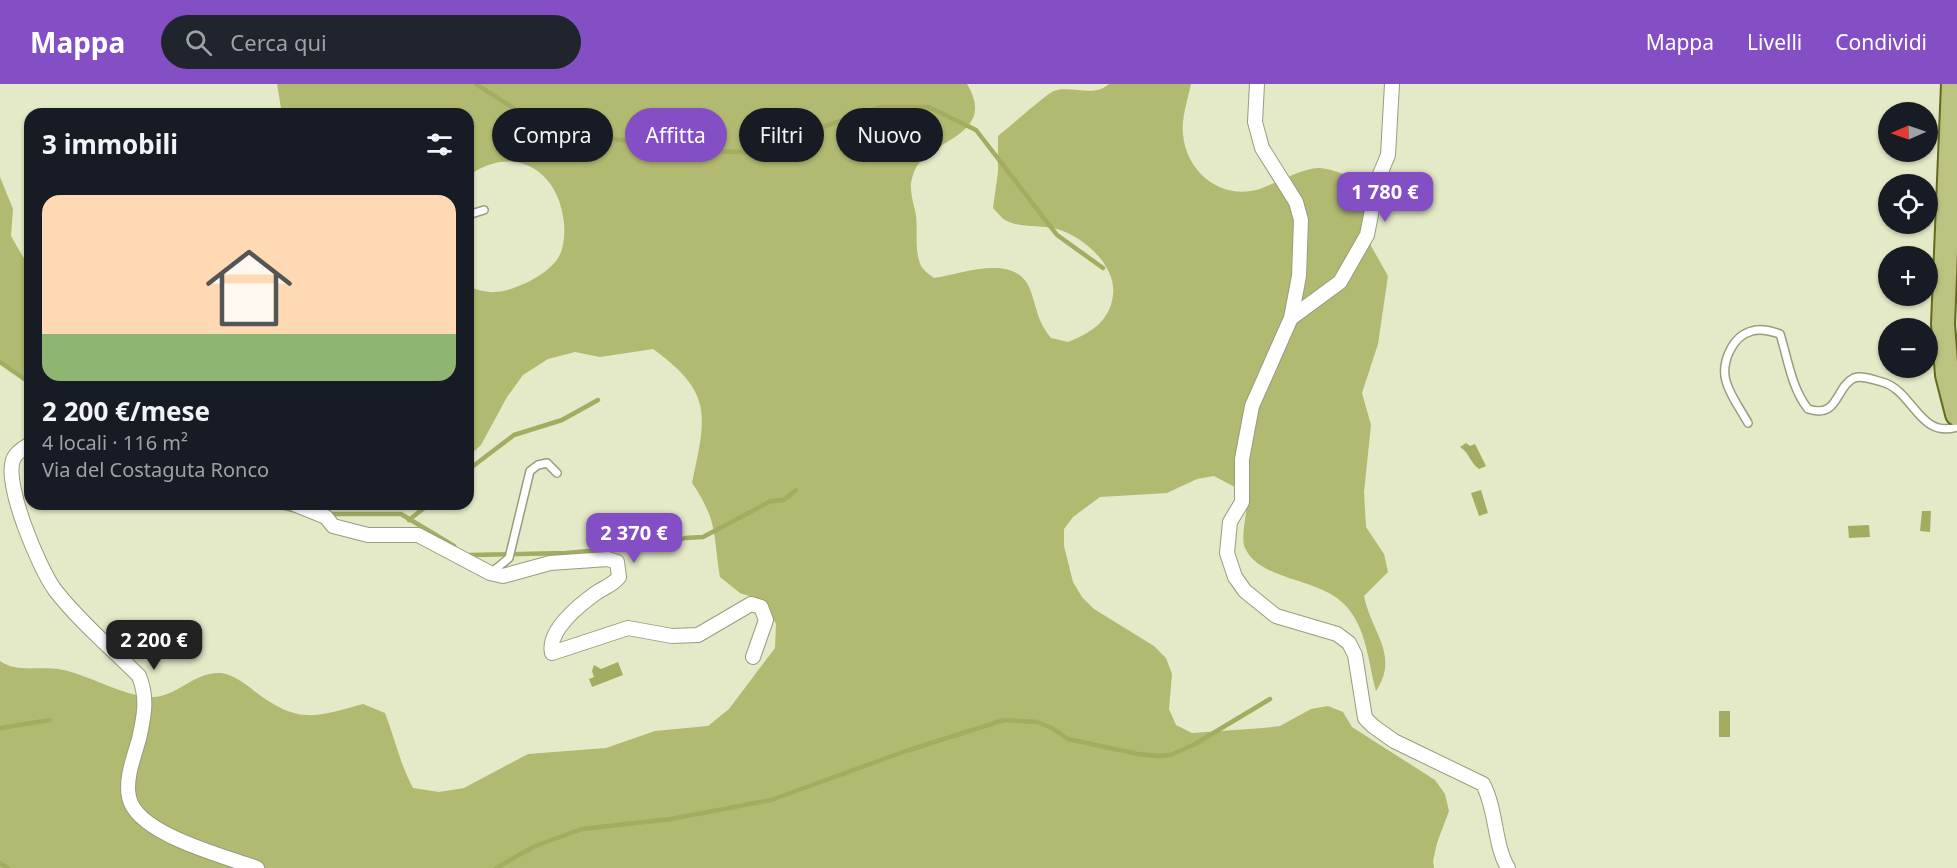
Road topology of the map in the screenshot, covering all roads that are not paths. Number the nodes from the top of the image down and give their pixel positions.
1 (1257, 84) edge
2 (1392, 84) edge
3 (1953, 84) edge
4 (484, 210) dead end
5 (474, 213) edge
6 (1291, 318) junction
7 (1957, 414) edge
8 (1748, 423) dead end
9 (1957, 427) edge
10 (24, 448) edge
11 (557, 473) dead end
12 (308, 510) edge
13 (490, 573) junction
14 (753, 657) dead end
15 (257, 868) edge
16 (1508, 868) edge

1 - 6 street
2 - 6 street
3 - 7 main road
4 - 5 lane
6 - 16 street
8 - 9 lane
10 - 15 street
11 - 13 lane
12 - 13 street
13 - 14 street

